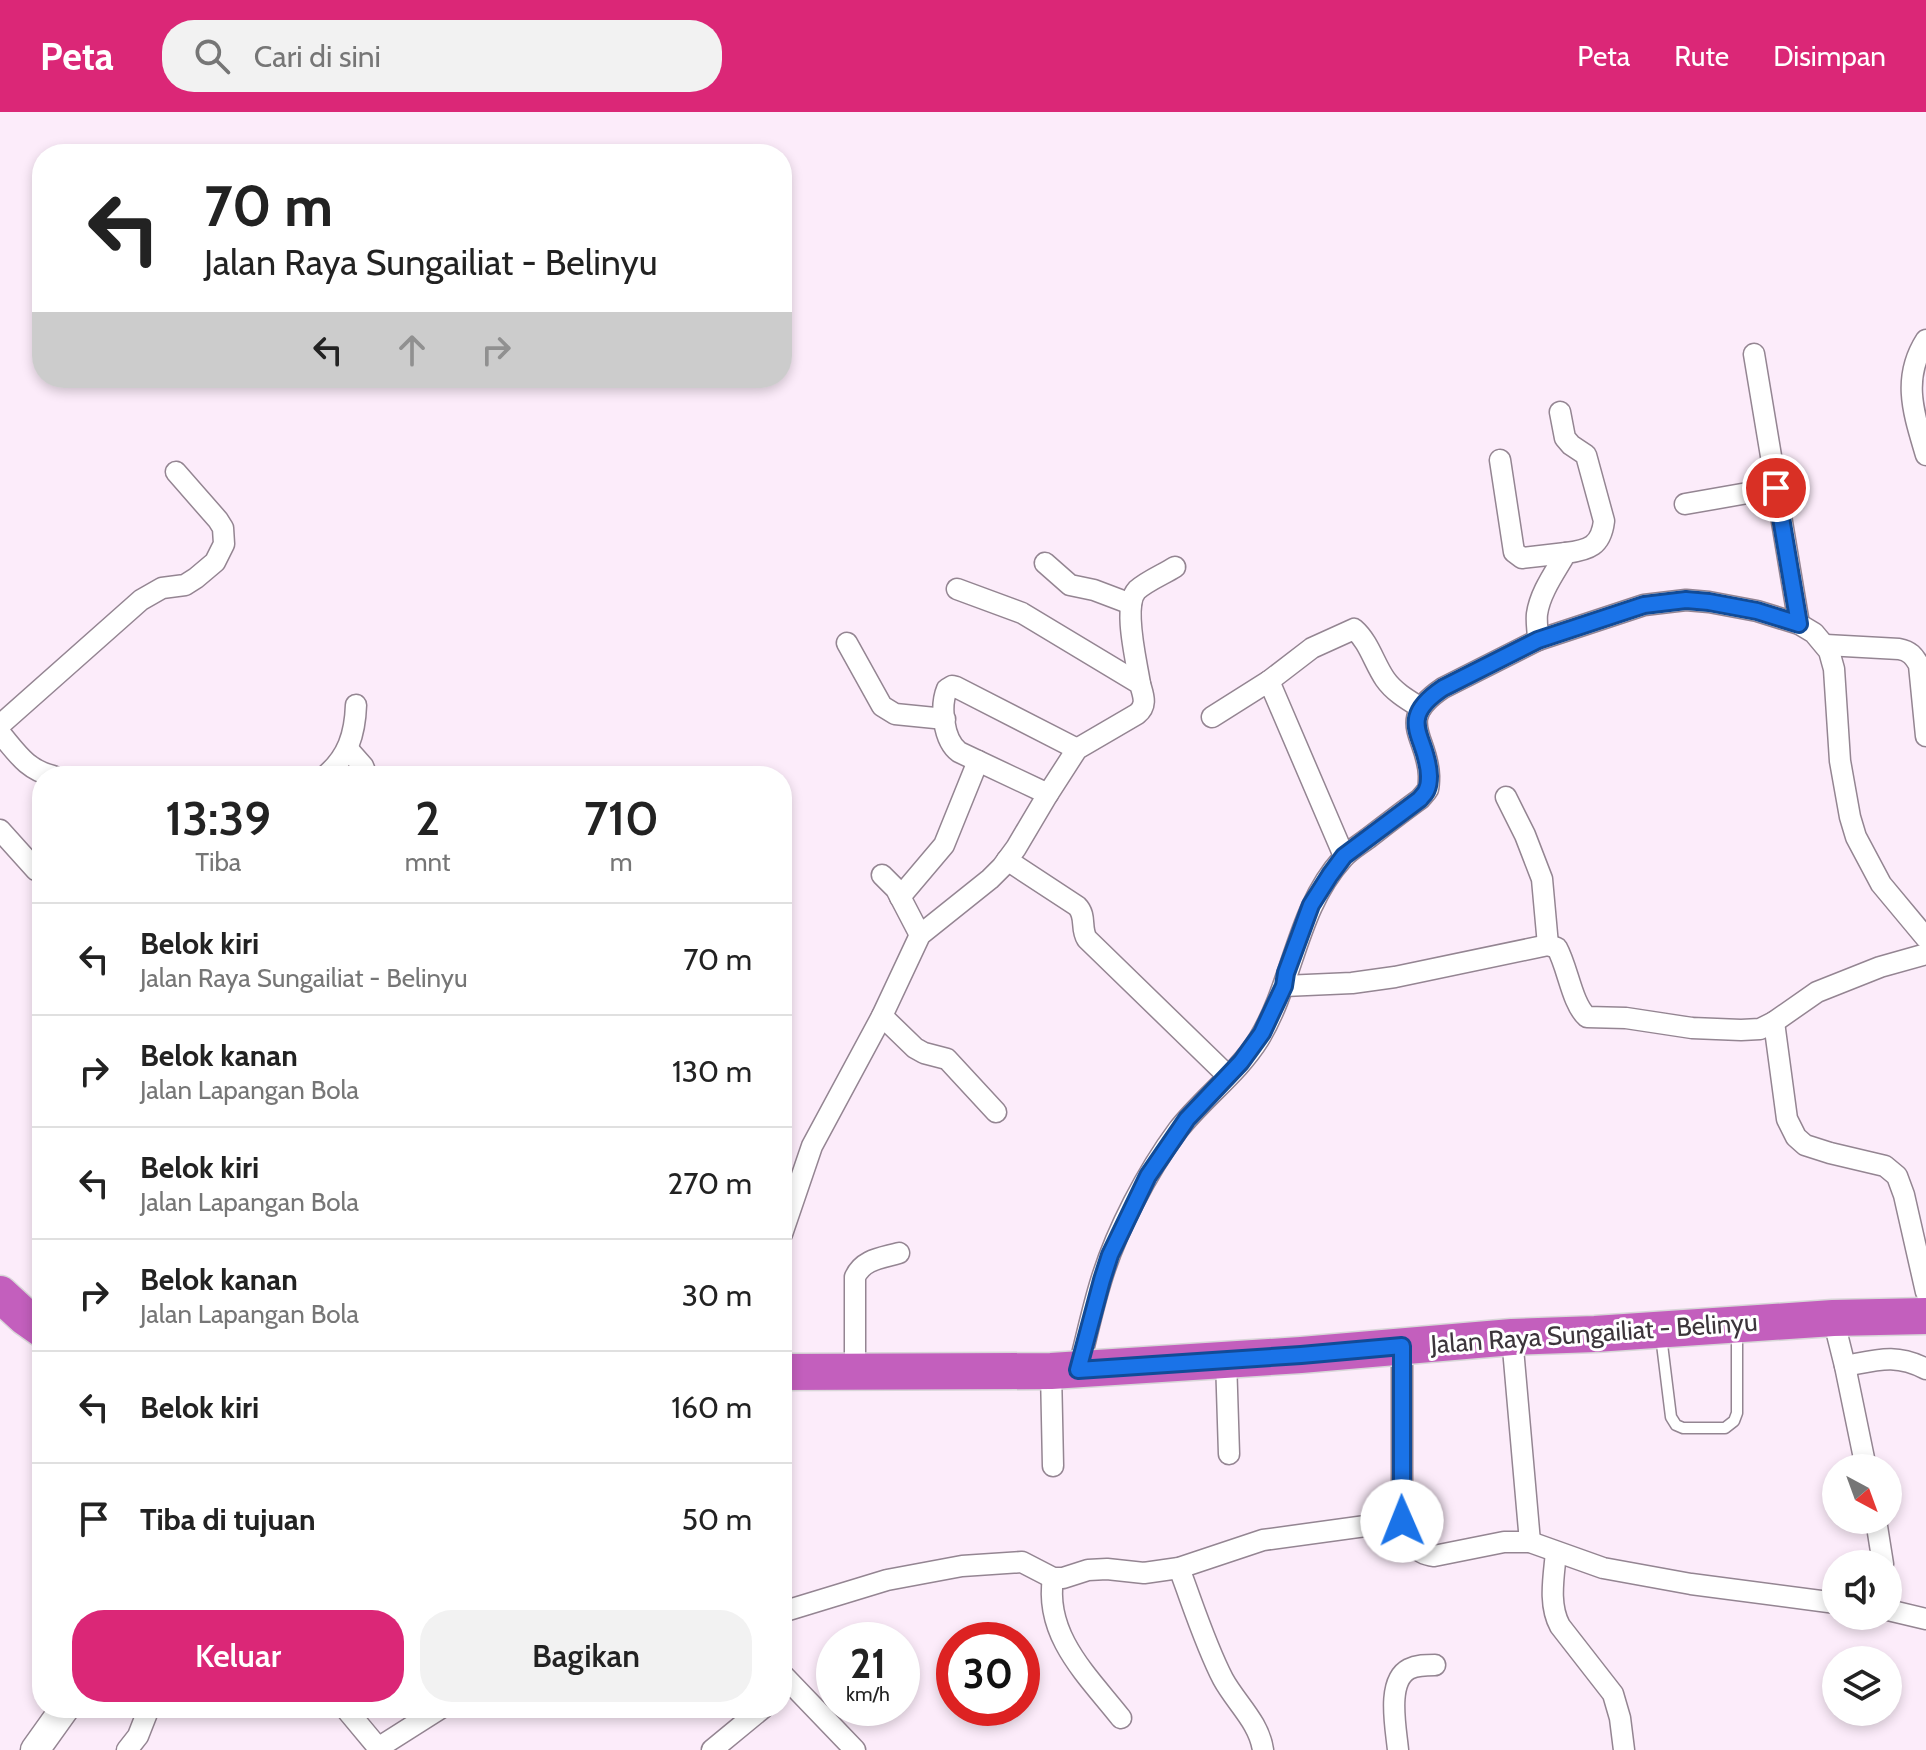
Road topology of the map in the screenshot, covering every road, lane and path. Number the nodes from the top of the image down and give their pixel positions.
1 (1926, 340) edge
2 (1754, 354) dead end
3 (1560, 412) dead end
4 (1926, 455) edge
5 (1500, 460) dead end
6 (176, 472) dead end
7 (1776, 488) junction
8 (1685, 504) dead end
9 (1566, 553) junction
10 (1045, 563) dead end
11 (1175, 567) dead end
12 (957, 589) dead end
13 (1131, 604) junction
14 (1799, 624) junction
15 (1538, 640) junction
16 (847, 643) dead end
17 (1826, 645) junction
18 (1269, 681) junction
19 (1140, 684) junction
20 (356, 705) dead end
21 (1421, 708) junction
22 (1212, 717) dead end
23 (945, 719) junction
24 (0, 725) edge
25 (0, 733) edge
26 (1926, 736) edge
27 (348, 749) junction
28 (1077, 749) junction
29 (978, 761) junction
30 (336, 766) edge
31 (363, 766) edge
32 (32, 768) edge
33 (1048, 794) junction
34 (1506, 797) dead end
35 (0, 830) edge
36 (1344, 856) junction
37 (1007, 860) junction
38 (32, 866) edge
39 (882, 875) dead end
40 (900, 897) junction
41 (920, 935) junction
42 (1926, 938) edge
43 (1548, 945) junction
44 (1926, 954) edge
45 (1284, 986) junction
46 (882, 1016) junction
47 (1774, 1022) junction
48 (1228, 1076) junction
49 (996, 1112) dead end
50 (792, 1205) edge
51 (899, 1253) dead end
52 (1926, 1292) edge
53 (0, 1294) edge
54 (1926, 1316) edge
55 (1833, 1318) junction
56 (32, 1322) edge
57 (1737, 1324) junction
58 (1660, 1329) junction
59 (1512, 1337) junction
60 (1402, 1346) junction
61 (1226, 1359) junction
62 (1845, 1366) junction
63 (1926, 1369) edge
64 (1065, 1370) junction
65 (792, 1372) edge
66 (855, 1372) junction
67 (1229, 1454) dead end
68 (1863, 1454) edge
69 (1053, 1466) dead end
70 (1402, 1521) junction
71 (1530, 1542) junction
72 (1556, 1552) junction
73 (1179, 1568) junction
74 (1053, 1578) junction
75 (1822, 1601) edge
76 (792, 1609) edge
77 (1902, 1613) edge
78 (1926, 1619) edge
79 (1435, 1665) dead end
80 (792, 1691) edge
81 (58, 1718) edge
82 (145, 1718) edge
83 (353, 1718) edge
84 (426, 1718) edge
85 (751, 1718) edge
86 (1121, 1718) dead end
87 (841, 1746) edge
88 (379, 1749) edge
89 (35, 1750) edge
90 (127, 1750) edge
91 (712, 1750) edge
92 (1263, 1750) edge
93 (1398, 1750) edge
94 (1624, 1750) edge

1 - 4 street
2 - 7 street
3 - 9 street
5 - 9 street
6 - 24 street
7 - 8 street
7 - 14 street
9 - 15 street
10 - 13 street
11 - 13 street
12 - 19 street
13 - 19 street
14 - 15 street
14 - 17 street
15 - 21 street
16 - 23 street
17 - 26 street
17 - 42 street
18 - 21 street
18 - 22 street
18 - 36 street
19 - 28 street
20 - 27 street
21 - 36 street
23 - 28 street
23 - 29 street
25 - 32 street
27 - 30 street
27 - 31 street
28 - 33 street
29 - 33 street
29 - 40 street
33 - 37 street
34 - 43 street
35 - 38 street
36 - 45 street
37 - 41 street
37 - 48 street
39 - 40 street
40 - 41 street
41 - 46 street
43 - 45 street
43 - 47 street
44 - 47 street
45 - 48 street
46 - 49 street
46 - 50 street
47 - 52 street
48 - 64 street
51 - 66 street
53 - 56 highway
54 - 55 highway, Jalan Raya Sungailiat - Belinyu
55 - 57 highway, Jalan Raya Sungailiat - Belinyu
55 - 62 street
57 - 58 highway, Jalan Raya Sungailiat - Belinyu
57 - 58 lane
58 - 59 highway, Jalan Raya Sungailiat - Belinyu
59 - 60 highway, Jalan Raya Sungailiat - Belinyu
59 - 71 street
60 - 61 highway, Jalan Raya Sungailiat - Belinyu
60 - 70 street
61 - 64 highway, Jalan Raya Sungailiat - Belinyu
61 - 67 street
62 - 63 street
62 - 68 street
64 - 66 highway, Jalan Raya Sungailiat - Belinyu
64 - 69 street
65 - 66 highway, Jalan Raya Sungailiat - Belinyu
70 - 71 street
70 - 73 street
71 - 72 street
72 - 75 street
72 - 94 street
73 - 74 street
73 - 92 street
74 - 76 street
74 - 86 street
77 - 78 street
79 - 93 street
80 - 87 street
81 - 89 street
82 - 90 street
83 - 88 street
84 - 88 street
85 - 91 street

